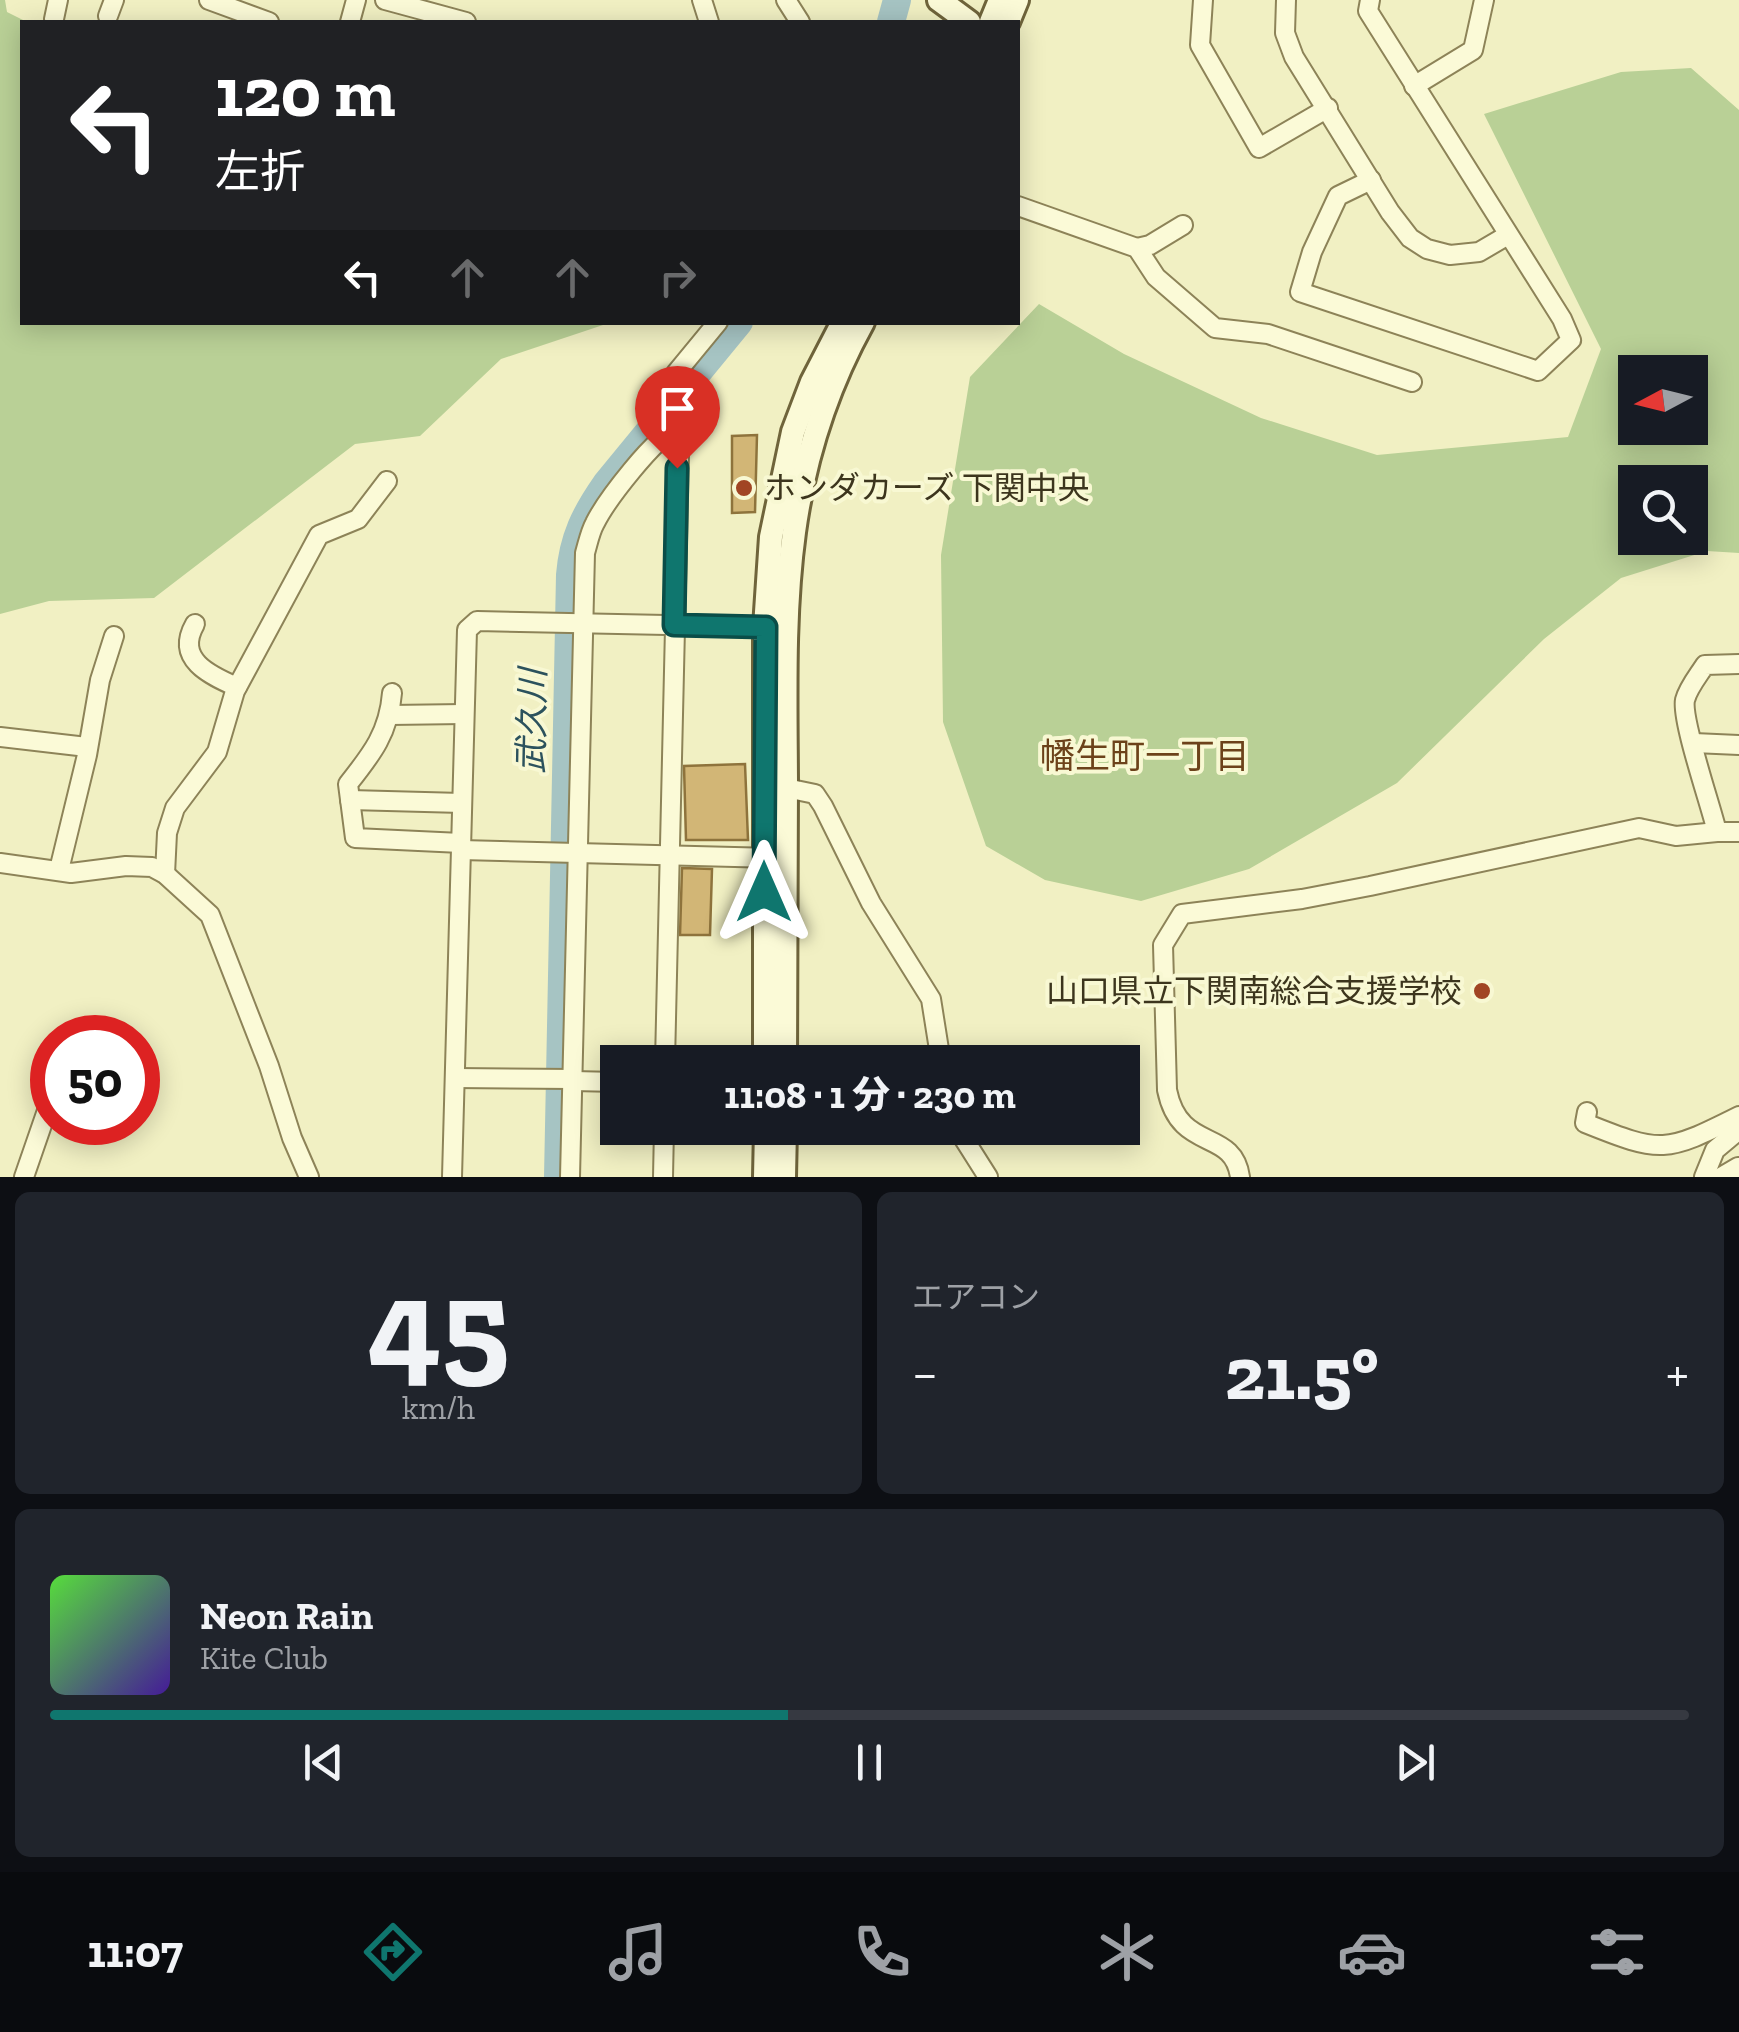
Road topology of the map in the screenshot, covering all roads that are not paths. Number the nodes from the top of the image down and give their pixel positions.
1 (209, 0) edge
2 (385, 0) edge
3 (1203, 0) edge
4 (1286, 0) edge
5 (1370, 0) edge
6 (940, 1) edge
7 (1479, 1) edge
8 (235, 4) edge
9 (265, 20) edge
10 (459, 20) edge
11 (966, 20) edge
12 (1414, 86) junction
13 (1328, 108) junction
14 (1371, 180) junction
15 (1020, 207) edge
16 (1183, 225) dead end
17 (1508, 235) junction
18 (1137, 248) junction
19 (716, 325) edge
20 (841, 325) edge
21 (863, 325) edge
22 (1412, 382) dead end
23 (679, 420) junction
24 (387, 481) dead end
25 (581, 623) junction
26 (195, 624) dead end
27 (674, 625) junction
28 (766, 627) junction
29 (114, 636) dead end
30 (1739, 664) edge
31 (237, 687) junction
32 (392, 693) dead end
33 (464, 714) junction
34 (390, 715) junction
35 (1, 736) edge
36 (1694, 742) junction
37 (1739, 745) edge
38 (87, 748) junction
39 (786, 788) junction
40 (350, 800) junction
41 (462, 802) junction
42 (1718, 832) junction
43 (1739, 832) edge
44 (461, 847) junction
45 (576, 853) junction
46 (671, 856) junction
47 (774, 858) junction
48 (0, 864) edge
49 (59, 870) junction
50 (165, 874) junction
51 (665, 1045) edge
52 (766, 1045) edge
53 (784, 1045) edge
54 (938, 1045) edge
55 (455, 1078) junction
56 (572, 1080) junction
57 (600, 1081) edge
58 (1587, 1112) dead end
59 (1739, 1116) edge
60 (1739, 1130) edge
61 (35, 1145) edge
62 (664, 1145) edge
63 (766, 1145) edge
64 (785, 1145) edge
65 (968, 1145) edge
66 (1738, 1167) edge
67 (24, 1177) edge
68 (310, 1177) edge
69 (452, 1177) edge
70 (570, 1177) edge
71 (663, 1177) edge
72 (766, 1177) edge
73 (784, 1177) edge
74 (988, 1177) edge
75 (1240, 1177) edge
76 (1704, 1177) edge
77 (1721, 1177) edge

1 - 8 street
2 - 10 street
3 - 13 street
4 - 13 street
5 - 12 street
6 - 11 main road
7 - 12 street
8 - 9 street
12 - 17 street
13 - 14 street
14 - 17 street
14 - 17 street
15 - 18 street
16 - 18 street
18 - 22 street
19 - 23 street
20 - 28 main road
21 - 39 main road
23 - 25 street
23 - 27 street
24 - 31 street
25 - 27 street
25 - 33 street
25 - 45 street
26 - 31 street
27 - 28 street
27 - 46 street
28 - 47 main road
29 - 38 street
30 - 36 street
31 - 50 street
32 - 34 street
33 - 34 street
33 - 41 street
34 - 40 street
35 - 38 street
36 - 37 street
36 - 42 street
38 - 49 street
39 - 47 main road
39 - 54 street
40 - 41 street
40 - 44 street
41 - 44 street
42 - 43 street
42 - 75 street
44 - 45 street
44 - 55 street
45 - 46 street
45 - 56 street
46 - 47 street
46 - 51 street
47 - 52 main road
47 - 53 main road
48 - 49 street
49 - 50 street
50 - 68 street
55 - 56 street
55 - 69 street
56 - 57 street
56 - 70 street
58 - 59 street
60 - 76 street
61 - 67 street
62 - 71 street
63 - 72 main road
64 - 73 main road
65 - 74 street
66 - 77 street

